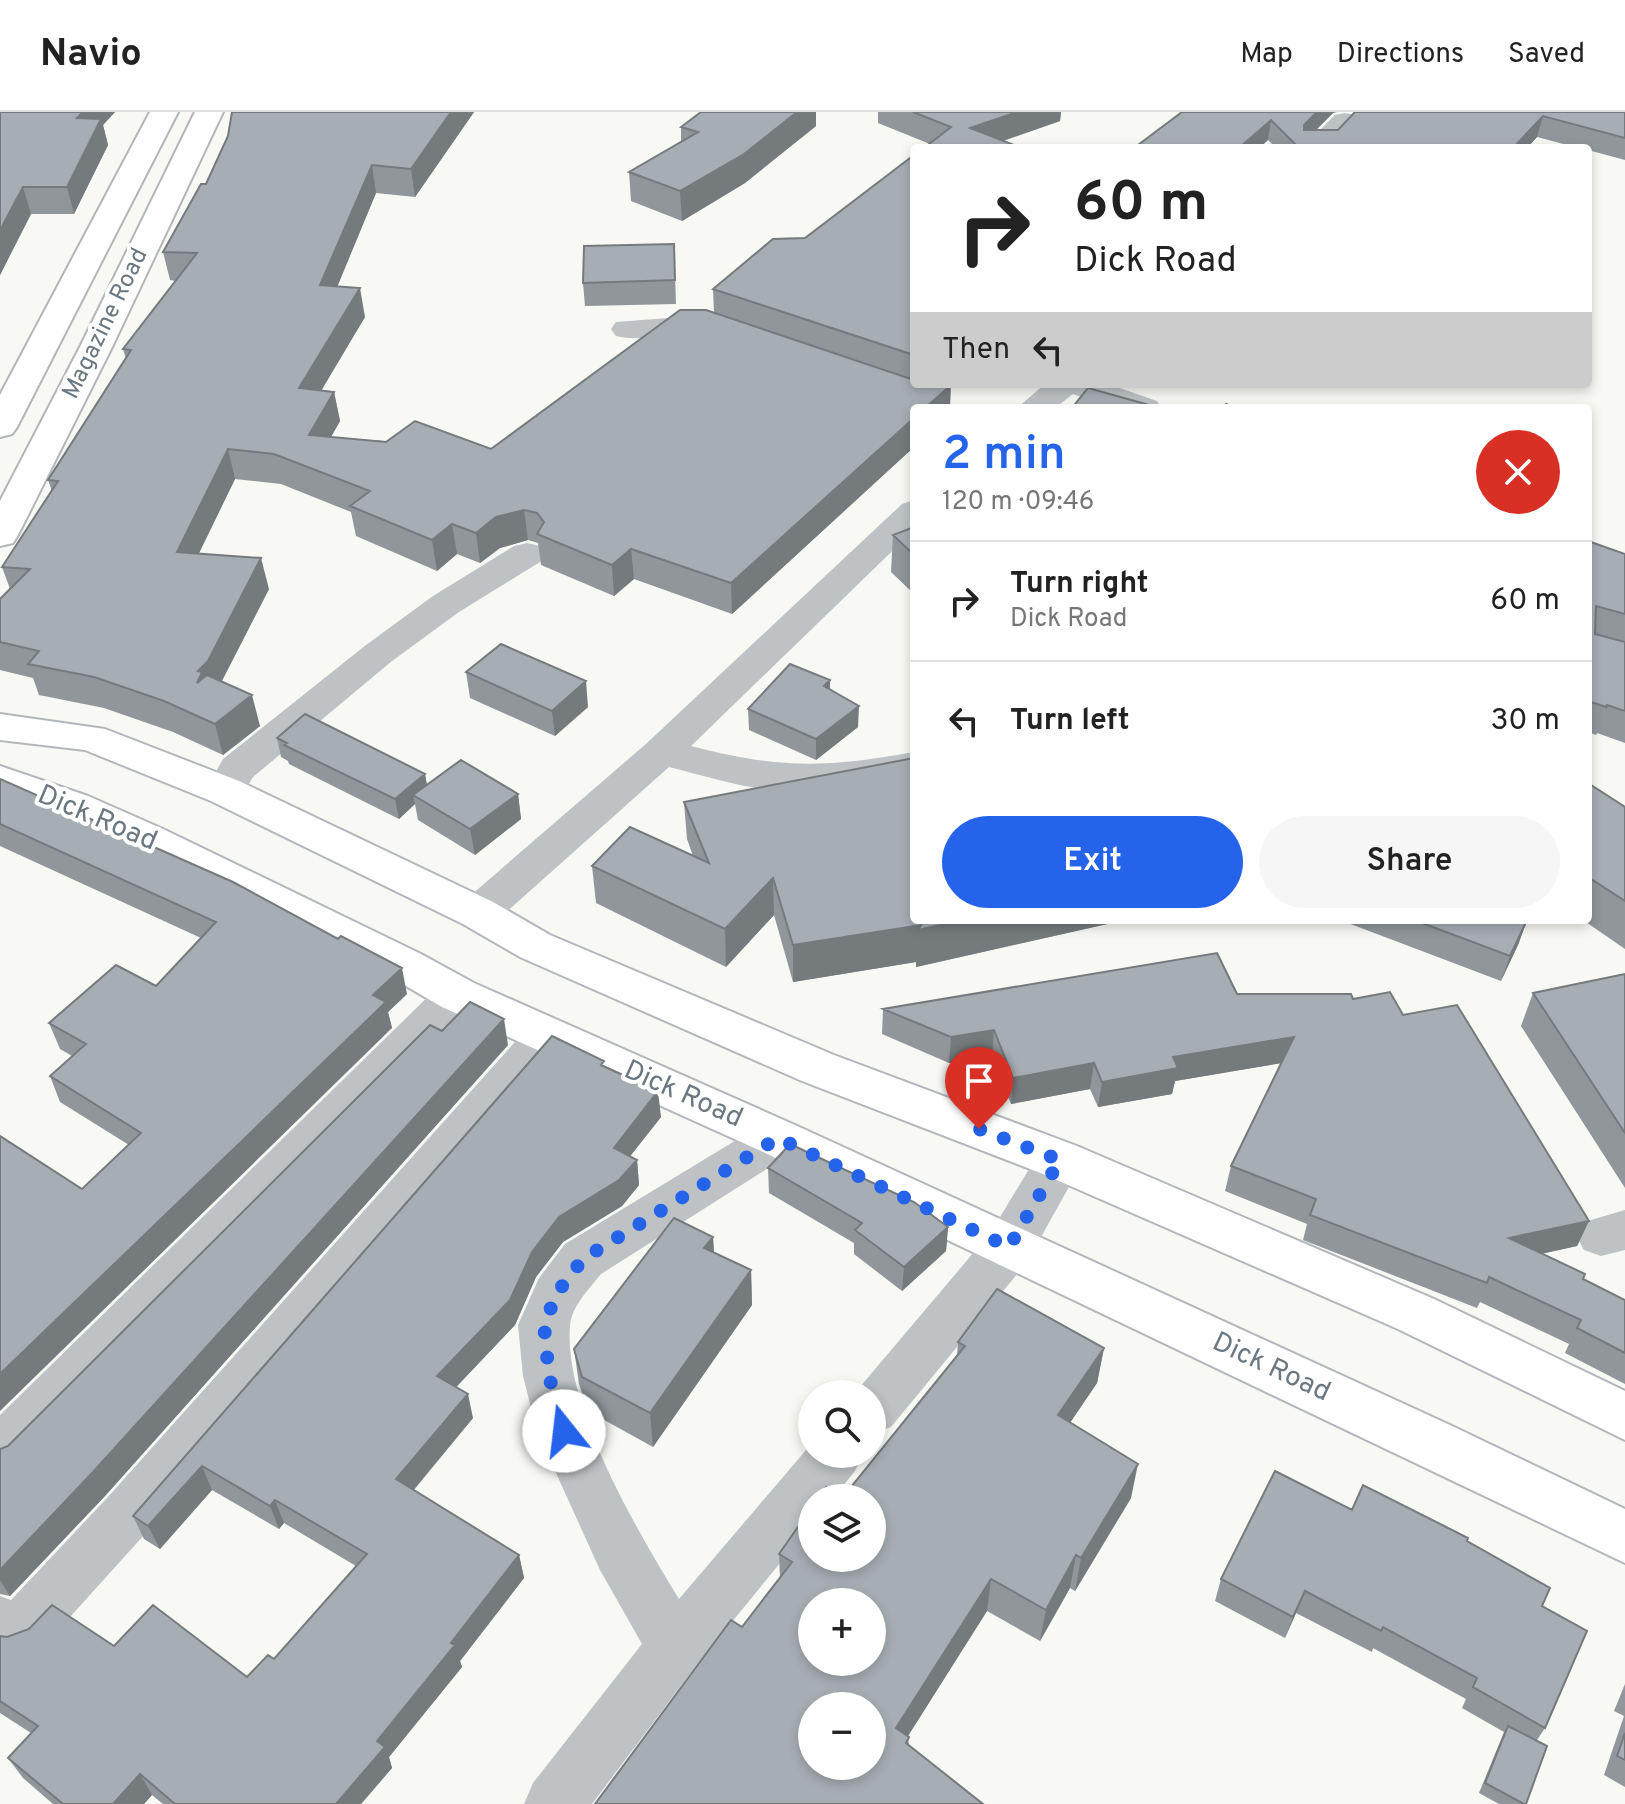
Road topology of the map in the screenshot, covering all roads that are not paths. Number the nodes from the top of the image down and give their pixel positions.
1 (164, 112) edge
2 (209, 112) edge
3 (1345, 121) edge
4 (1320, 144) edge
5 (152, 228) junction
6 (102, 234) junction
7 (627, 329) dead end
8 (745, 336) edge
9 (1061, 388) edge
10 (1088, 388) edge
11 (1039, 404) edge
12 (1134, 404) edge
13 (0, 427) edge
14 (910, 515) edge
15 (0, 535) edge
16 (527, 554) dead end
17 (0, 727) edge
18 (661, 752) junction
19 (910, 766) edge
20 (0, 780) edge
21 (225, 791) junction
22 (478, 913) junction
23 (458, 995) junction
24 (548, 1035) junction
25 (778, 1138) junction
26 (1060, 1160) junction
27 (1009, 1247) junction
28 (886, 1394) edge
29 (1625, 1417) edge
30 (0, 1451) edge
31 (824, 1468) edge
32 (1625, 1537) edge
33 (0, 1623) edge
34 (675, 1647) junction
35 (554, 1804) edge

1 - 6 main road, Magazine Road
2 - 5 main road, Magazine Road
3 - 4 street
5 - 6 main road
5 - 15 main road, Magazine Road
6 - 13 main road, Magazine Road
7 - 8 street
9 - 11 street
10 - 12 street
14 - 18 street
16 - 21 street
17 - 21 main road
18 - 19 street
18 - 22 street
20 - 23 main road, Dick Road
21 - 22 main road
22 - 26 main road
23 - 24 main road, Dick Road
23 - 30 street
24 - 25 main road, Dick Road
24 - 33 street
25 - 27 main road, Dick Road
25 - 34 street
26 - 27 street
26 - 29 main road
27 - 28 street
27 - 32 main road, Dick Road
31 - 34 street
34 - 35 street

